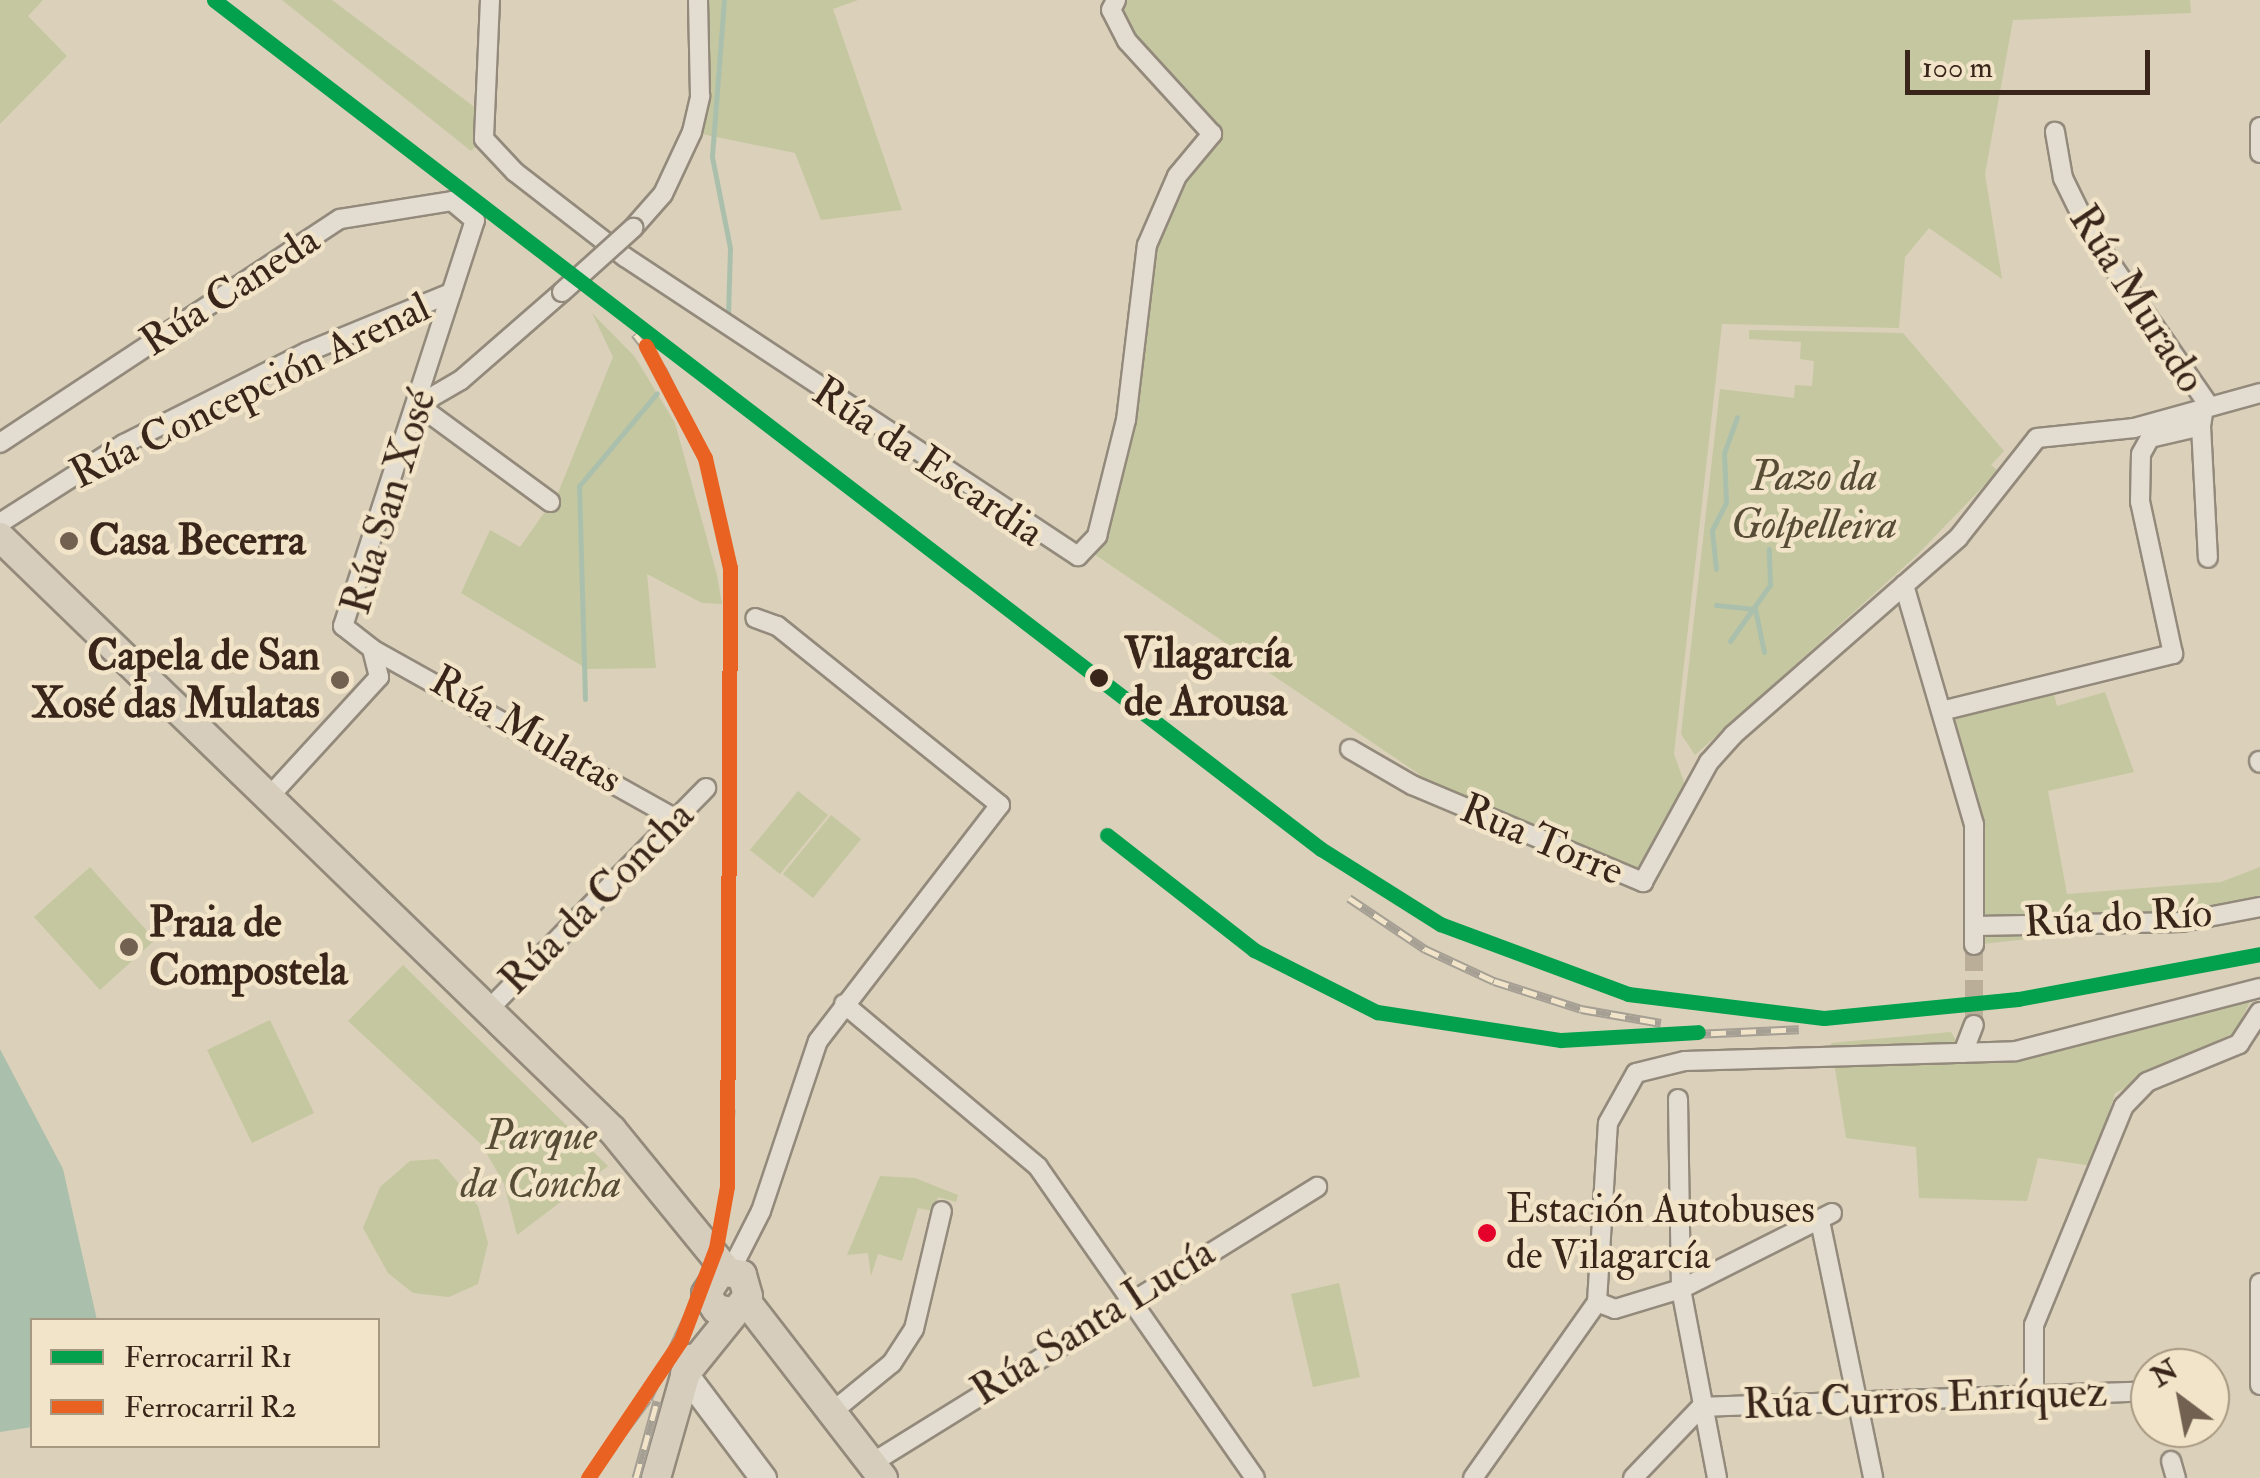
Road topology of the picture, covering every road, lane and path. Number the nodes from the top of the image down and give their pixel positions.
1 (490, 0) edge
2 (698, 0) edge
3 (1116, 0) edge
4 (2260, 126) edge
5 (2054, 132) dead end
6 (2260, 153) edge
7 (475, 220) joint
8 (451, 294) junction
9 (2260, 392) edge
10 (418, 405) junction
11 (2203, 417) junction
12 (0, 443) edge
13 (550, 502) dead end
14 (0, 523) edge
15 (0, 536) edge
16 (2208, 558) dead end
17 (1904, 585) junction
18 (755, 618) dead end
19 (372, 649) junction
20 (1944, 710) junction
21 (1350, 749) dead end
22 (706, 788) dead end
23 (270, 796) junction
24 (676, 819) junction
25 (2260, 908) edge
26 (2260, 988) edge
27 (844, 1004) junction
28 (489, 1009) junction
29 (2260, 1012) edge
30 (1974, 1026) tunnel mouth
31 (1963, 1054) junction
32 (1678, 1099) dead end
33 (1317, 1187) dead end
34 (942, 1210) dead end
35 (2260, 1283) edge
36 (729, 1288) junction
37 (1681, 1289) junction
38 (1133, 1296) junction
39 (1597, 1302) junction
40 (685, 1374) junction
41 (2260, 1385) edge
42 (2130, 1391) edge
43 (2034, 1396) junction
44 (1863, 1404) junction
45 (1702, 1407) junction
46 (832, 1412) junction
47 (877, 1470) edge
48 (656, 1478) edge
49 (764, 1478) edge
50 (1255, 1478) edge
51 (1473, 1478) edge
52 (1634, 1478) edge
53 (1716, 1478) edge
54 (1873, 1478) edge

1 - 3 street, Rúa da Escardia
2 - 10 street, bridge
4 - 6 street
5 - 11 street, Rúa Murado
7 - 8 street, Rúa San Xosé
7 - 12 street, Rúa Caneda
8 - 10 street, Rúa San Xosé
8 - 14 street, Rúa Concepción Arenal
9 - 11 street
10 - 13 street
10 - 19 street, Rúa San Xosé
11 - 16 street
11 - 17 street
11 - 20 street
15 - 23 main road
17 - 20 street
17 - 21 street, Rua Torre
18 - 27 street
19 - 23 street, Rúa San Xosé
19 - 24 street, Rúa Mulatas
20 - 25 street, Rúa do Río
22 - 24 street, Rúa da Concha
23 - 28 main road
24 - 28 street, Rúa da Concha
26 - 31 street
27 - 36 street
27 - 38 street
28 - 36 main road
29 - 43 street
30 - 31 street
31 - 39 street
32 - 37 street
33 - 38 street, Rúa Santa Lucía
34 - 46 street
35 - 41 street
36 - 40 main road
36 - 46 main road
37 - 39 street
37 - 44 street
37 - 45 street
38 - 47 street, Rúa Santa Lucía
38 - 50 street
39 - 51 street
40 - 48 main road
40 - 49 street
42 - 43 street, Rúa Curros Enríquez
43 - 44 street, Rúa Curros Enríquez
44 - 45 street, Rúa Curros Enríquez
44 - 54 street
45 - 52 street
45 - 53 street
46 - 47 main road

